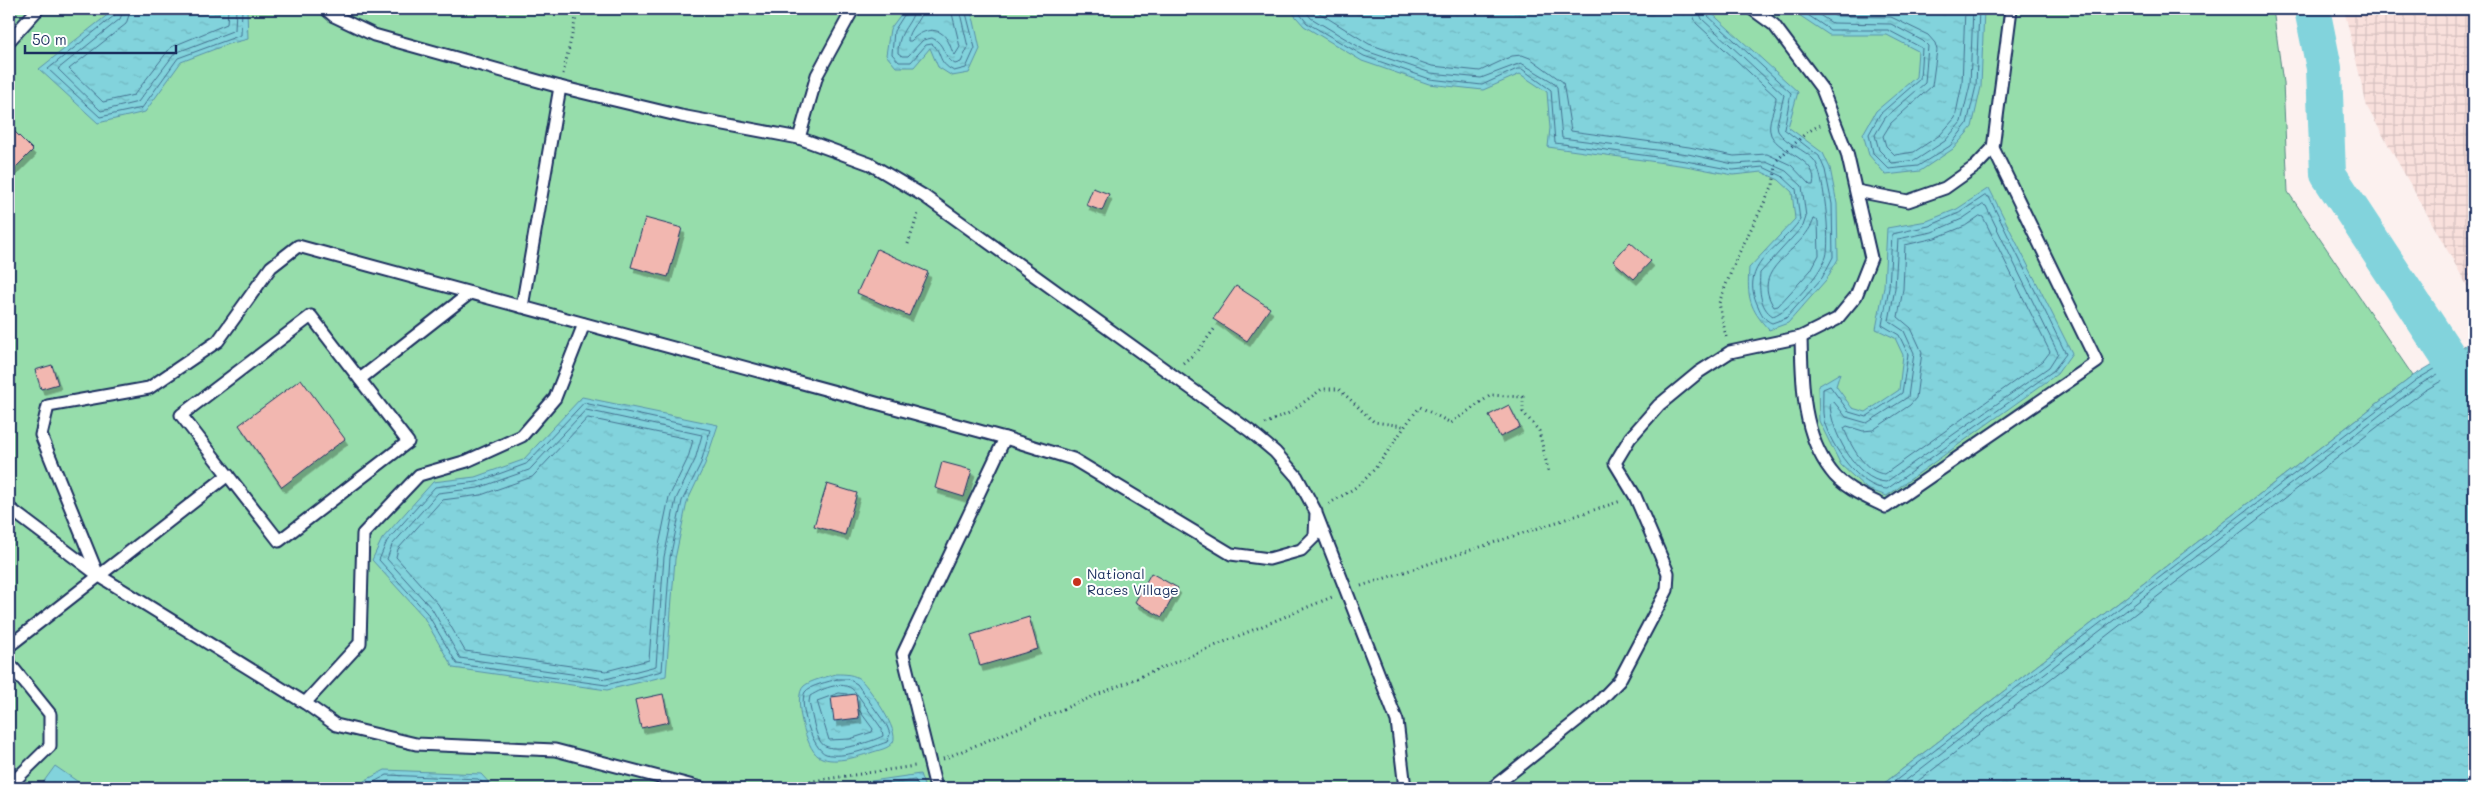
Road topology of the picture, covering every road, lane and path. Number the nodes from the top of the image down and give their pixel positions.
1 (38, 9) edge
2 (326, 9) edge
3 (578, 9) edge
4 (853, 9) edge
5 (1752, 9) edge
6 (2012, 9) edge
7 (9, 41) edge
8 (560, 87) junction
9 (1806, 133) dead end
10 (799, 138) junction
11 (1993, 148) junction
12 (1857, 191) junction
13 (924, 196) junction
14 (908, 244) dead end
15 (470, 293) junction
16 (522, 307) junction
17 (584, 324) junction
18 (1215, 328) dead end
19 (1801, 337) junction
20 (1730, 352) junction
21 (1170, 375) junction
22 (360, 379) junction
23 (1403, 426) junction
24 (1250, 432) junction
25 (1005, 438) junction
26 (1548, 474) dead end
27 (228, 475) junction
28 (1635, 496) junction
29 (9, 508) edge
30 (1316, 512) junction
31 (98, 574) junction
32 (1348, 590) junction
33 (9, 646) edge
34 (9, 663) edge
35 (305, 703) junction
36 (929, 764) junction
37 (9, 786) edge
38 (701, 788) edge
39 (786, 788) edge
40 (936, 788) edge
41 (1405, 788) edge
42 (1492, 788) edge

1 - 7 lane
2 - 8 lane
3 - 8 path
4 - 10 lane
5 - 12 lane
6 - 11 lane
8 - 10 lane
8 - 16 lane
9 - 20 path
10 - 13 lane
11 - 12 lane
11 - 19 lane
12 - 19 lane
13 - 14 path
13 - 21 lane
15 - 16 lane
15 - 22 lane
15 - 31 lane
16 - 17 lane
17 - 25 lane
17 - 35 lane
18 - 21 path
19 - 20 lane
20 - 28 lane
21 - 24 lane
22 - 27 lane
22 - 27 lane
23 - 24 path
23 - 26 path
23 - 30 path
24 - 30 lane
25 - 30 lane
25 - 36 lane
27 - 31 lane
28 - 32 path
28 - 42 lane
29 - 31 lane
30 - 32 lane
31 - 33 lane
31 - 35 lane
32 - 36 path
32 - 41 lane
34 - 37 lane
35 - 38 lane
36 - 39 path
36 - 40 lane

